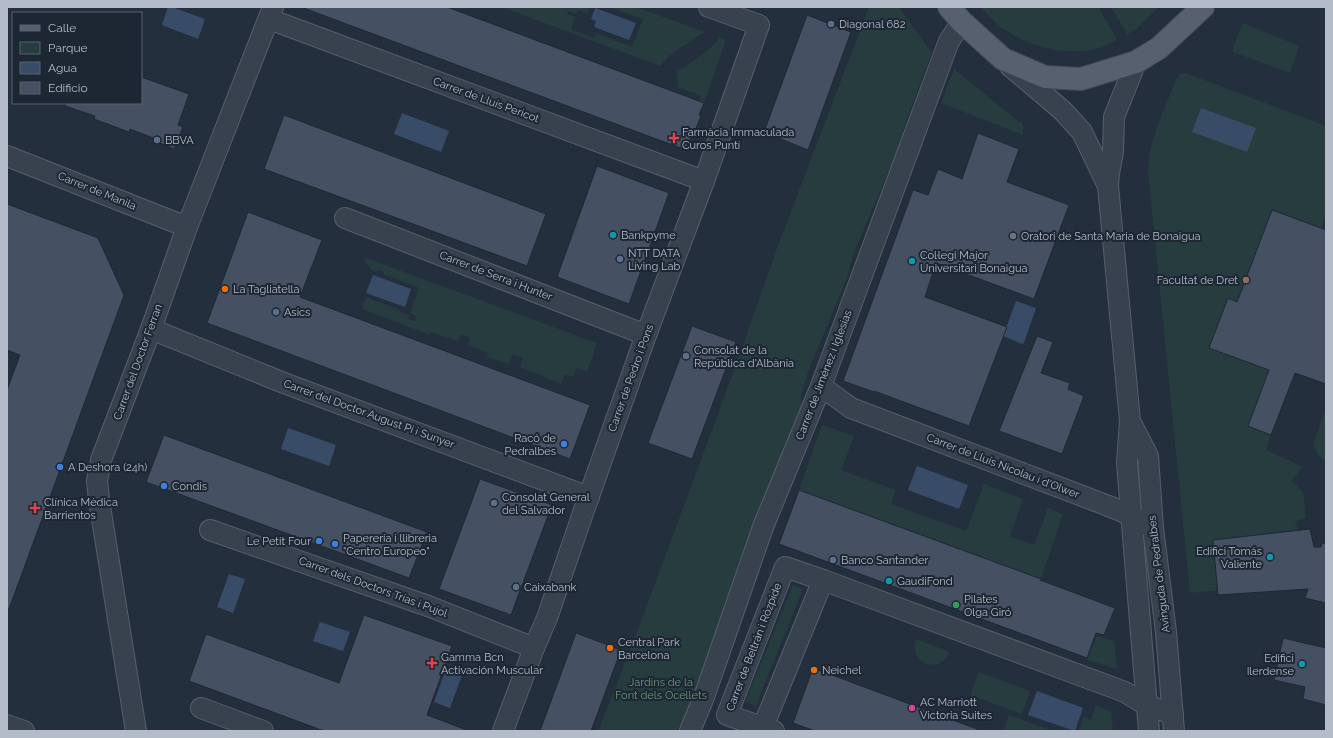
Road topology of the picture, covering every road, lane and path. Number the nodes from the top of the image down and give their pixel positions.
1 (709, 7) edge
2 (1203, 7) edge
3 (271, 13) edge
4 (955, 14) edge
5 (1003, 59) junction
6 (1136, 62) junction
7 (7, 156) edge
8 (704, 182) junction
9 (1108, 186) junction
10 (345, 218) dead end
11 (187, 227) junction
12 (151, 329) junction
13 (646, 335) junction
14 (821, 386) junction
15 (1130, 421) junction
16 (589, 497) junction
17 (1130, 516) junction
18 (1153, 528) junction
19 (210, 530) dead end
20 (824, 580) junction
21 (534, 648) junction
22 (1146, 705) junction
23 (201, 708) dead end
24 (1173, 723) edge
25 (7, 725) edge
26 (768, 729) edge
27 (24, 731) edge
28 (136, 731) edge
29 (264, 731) edge
30 (503, 731) edge
31 (690, 731) edge
32 (1149, 731) edge

1 - 8 street, Carrer de Pedro i Pons
2 - 6 main road
3 - 8 street, Carrer de Lluís Pericot
3 - 11 street, Carrer del Doctor Ferran
4 - 5 main road
4 - 14 street, Carrer de Jiménez i Iglesias
5 - 6 main road
5 - 9 street, Avinguda de Pedralbes
6 - 9 street, Avinguda de Pedralbes
7 - 11 street, Carrer de Manila
8 - 13 street, Carrer de Pedro i Pons
9 - 15 street, Avinguda de Pedralbes
10 - 13 street, Carrer de Serra i Hunter
11 - 12 street, Carrer del Doctor Ferran
12 - 16 street, Carrer del Doctor August Pi i Sunyer
12 - 28 street, Carrer del Doctor Ferran
13 - 16 street, Carrer de Pedro i Pons
14 - 17 street, Carrer de Lluís Nicolau i d'Olwer
14 - 31 street, Carrer de Jiménez i Iglesias
15 - 17 street, Avinguda de Pedralbes
15 - 18 street, Avinguda de Pedralbes
16 - 21 street, Carrer de Pedro i Pons
17 - 18 street, Carrer de Lluís Nicolau i d'Olwer
17 - 22 street, Avinguda de Pedralbes
18 - 24 street, Avinguda de Pedralbes
19 - 21 street, Carrer dels Doctors Trias i Pujol
20 - 22 street, Carrer de Beltrán i Rózpide
20 - 26 street, Carrer de Beltrán i Rózpide
20 - 26 street, Carrer de Beltrán i Rózpide
21 - 30 street, Carrer de Pedro i Pons
22 - 24 street, Carrer de Beltrán i Rózpide
22 - 32 street, Avinguda de Pedralbes
23 - 29 street
25 - 27 street

